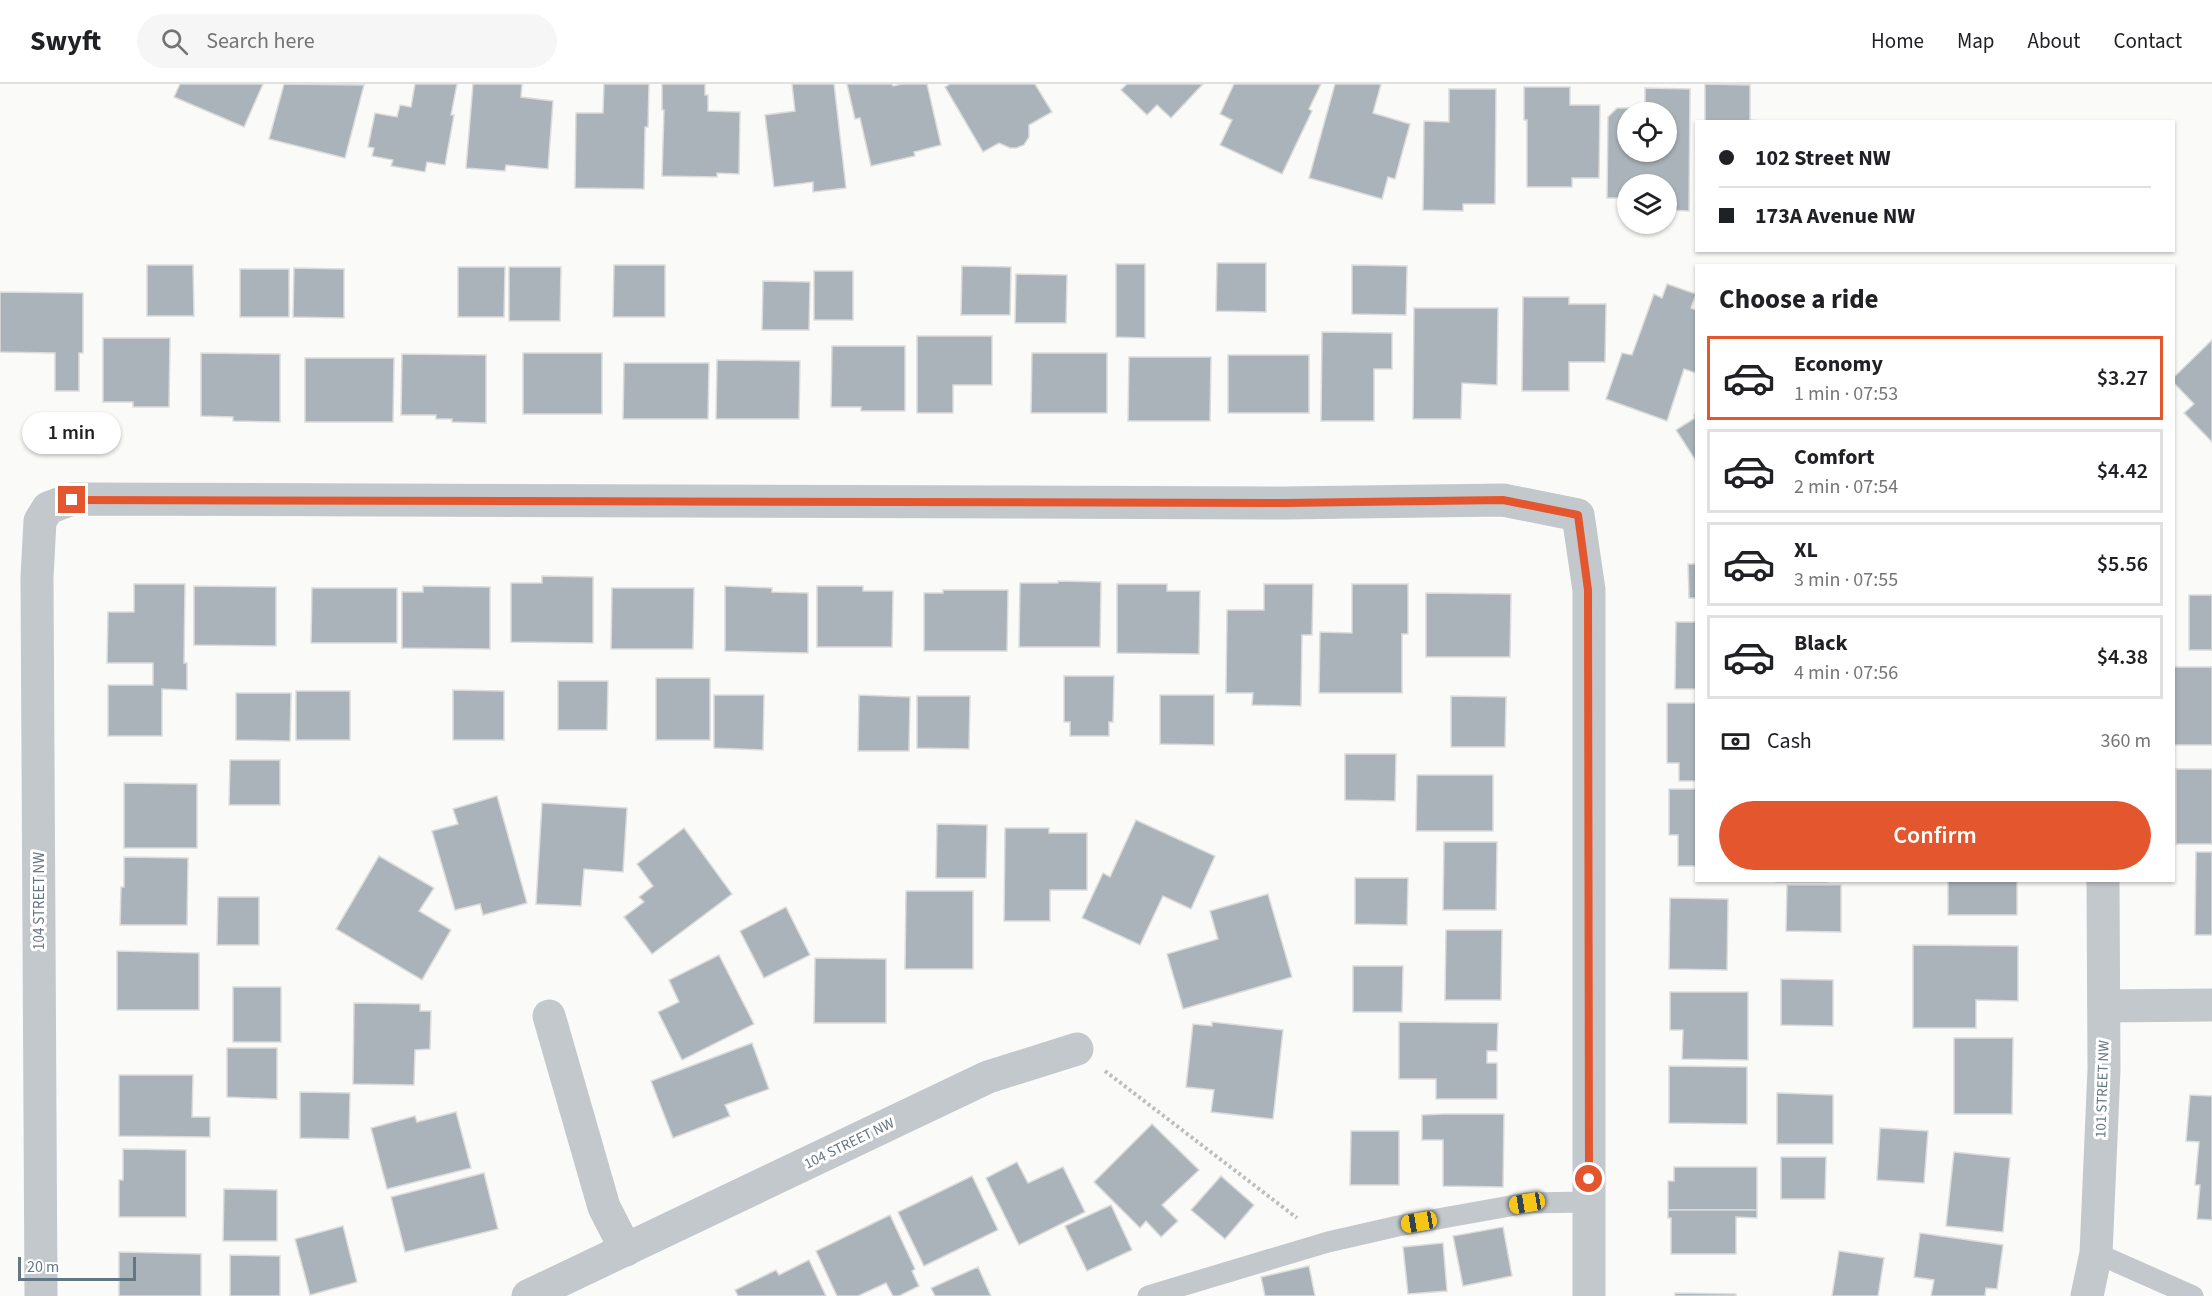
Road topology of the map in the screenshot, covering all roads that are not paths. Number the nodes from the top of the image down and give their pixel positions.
1 (2103, 882) edge
2 (2212, 1005) edge
3 (2104, 1006) junction
4 (549, 1016) dead end
5 (1077, 1049) road end
6 (1589, 1202) junction
7 (626, 1250) junction
8 (2096, 1253) junction
9 (41, 1296) edge
10 (528, 1296) edge
11 (1148, 1296) edge
12 (1589, 1296) edge
13 (2087, 1296) edge
14 (2193, 1296) edge

1 - 3 street, 101 STREET NW
2 - 3 street
3 - 8 street, 101 STREET NW
4 - 7 street
5 - 7 street, 104 STREET NW
6 - 9 street, 104 STREET NW
6 - 11 lane
6 - 12 street
7 - 10 street, 104 STREET NW
8 - 13 street, 101 STREET NW
8 - 14 lane

